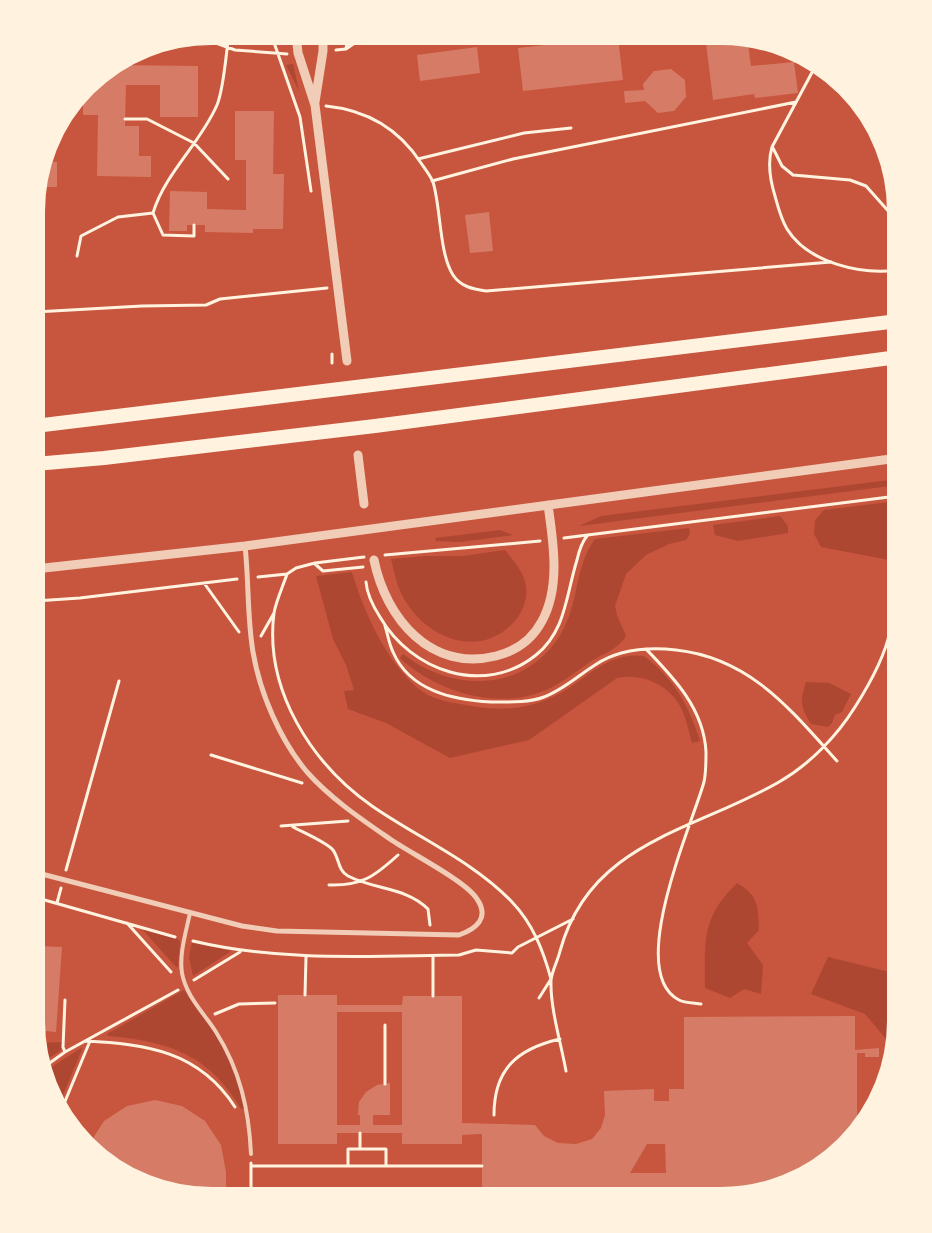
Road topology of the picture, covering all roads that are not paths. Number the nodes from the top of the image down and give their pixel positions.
1 (297, 42) edge
2 (323, 42) edge
3 (315, 105) junction
4 (890, 322) edge
5 (890, 358) edge
6 (347, 361) dead end
7 (42, 425) edge
8 (890, 454) edge
9 (358, 455) dead end
10 (42, 463) edge
11 (364, 504) dead end
12 (548, 505) junction
13 (245, 546) junction
14 (374, 560) dead end
15 (42, 568) edge
16 (42, 874) edge
17 (190, 913) junction
18 (251, 1154) road end

1 - 3 street
2 - 3 street
3 - 6 street
4 - 7 highway
5 - 10 highway
8 - 12 street
9 - 11 street
12 - 13 street
12 - 14 street
13 - 15 street
13 - 17 street
16 - 17 street
17 - 18 lane

